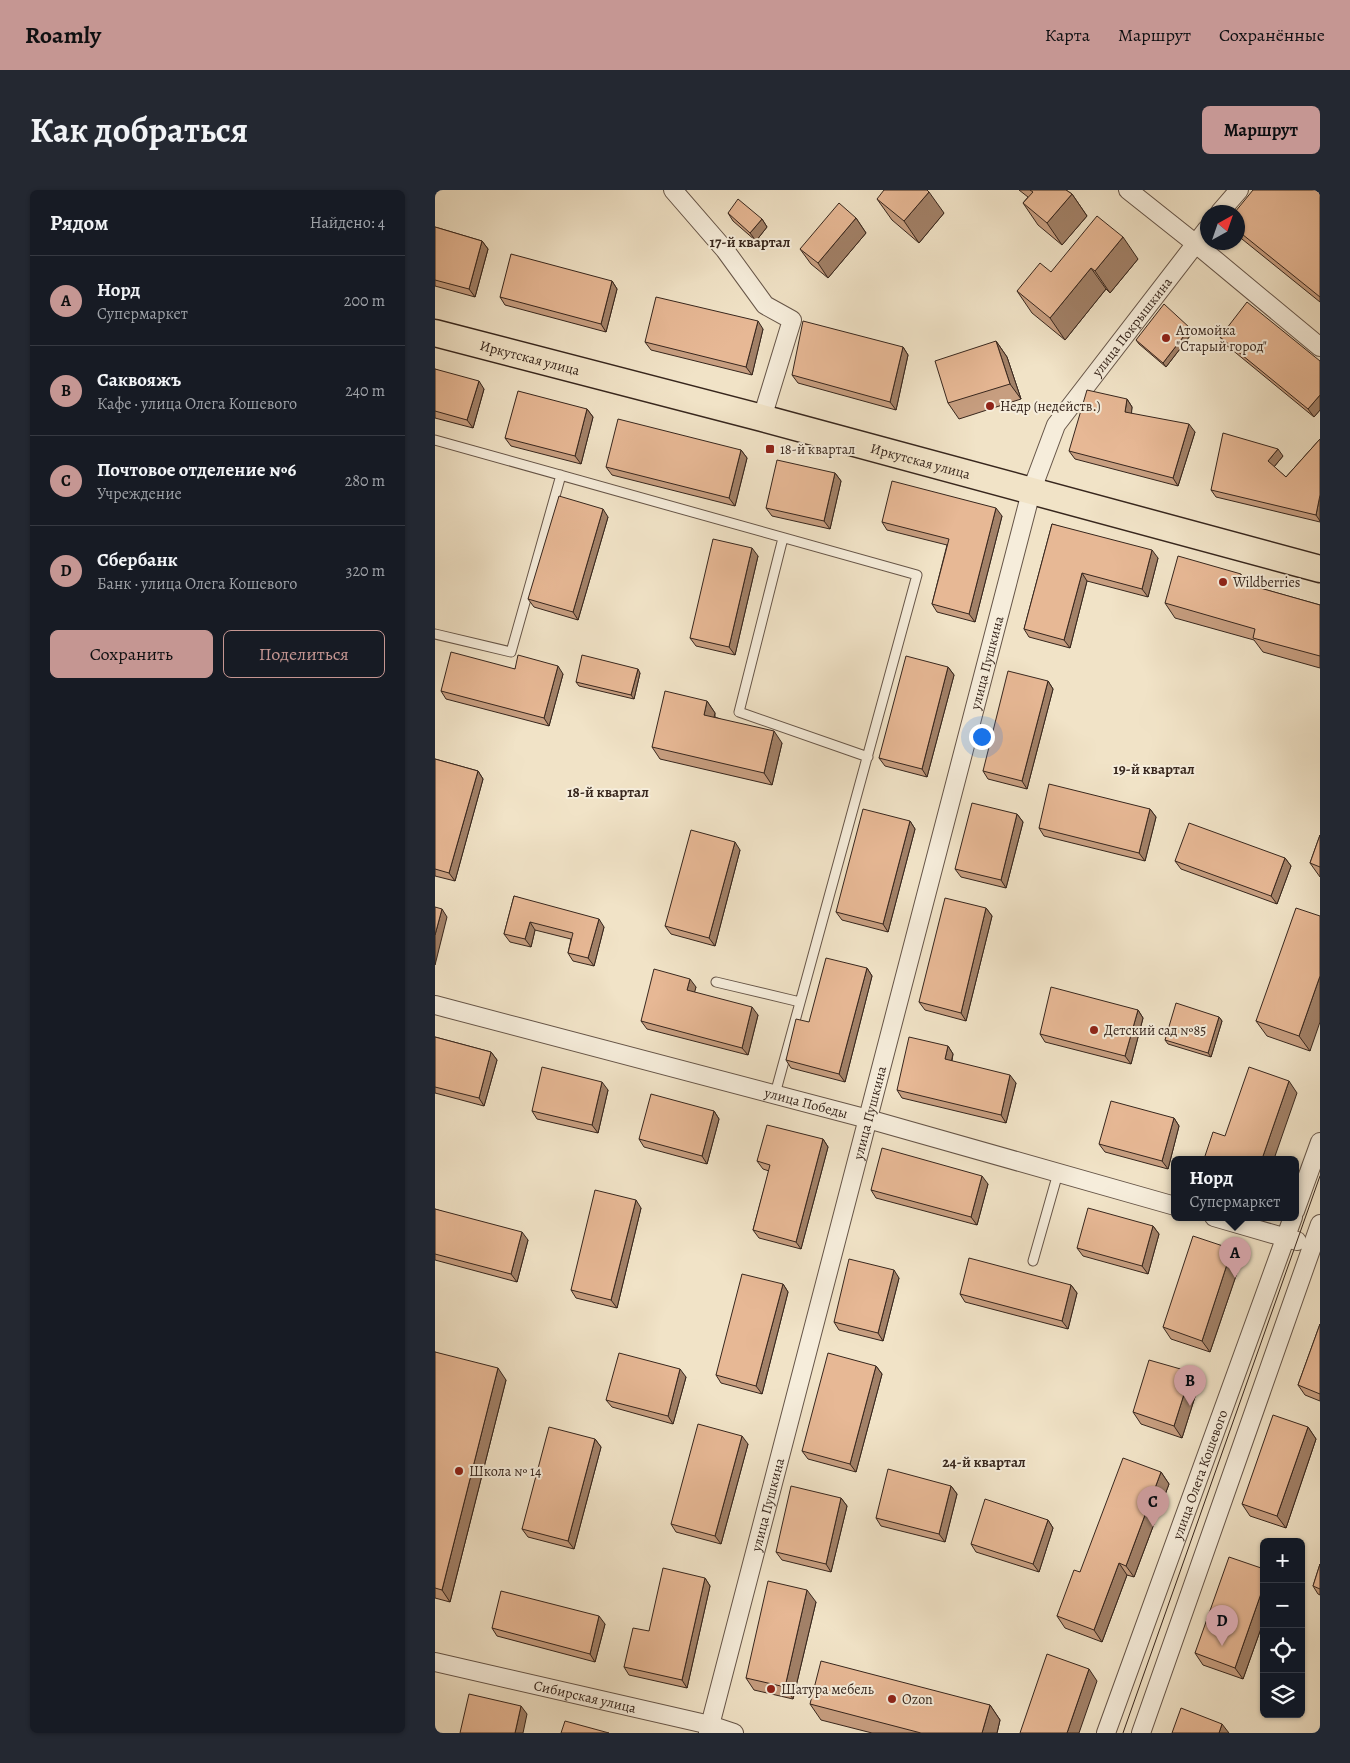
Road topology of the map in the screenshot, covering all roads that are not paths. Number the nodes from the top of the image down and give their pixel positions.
1 (673, 190) edge
2 (1128, 190) edge
3 (1239, 190) edge
4 (1226, 205) edge
5 (1200, 238) edge
6 (1195, 244) junction
7 (435, 332) edge
8 (1320, 347) edge
9 (762, 418) junction
10 (435, 440) edge
11 (561, 476) junction
12 (1031, 492) junction
13 (783, 538) junction
14 (1320, 569) edge
15 (435, 634) edge
16 (868, 757) junction
17 (716, 982) dead end
18 (800, 1002) junction
19 (435, 1005) edge
20 (775, 1094) junction
21 (867, 1119) junction
22 (1320, 1142) edge
23 (1058, 1173) junction
24 (1299, 1200) edge
25 (1171, 1205) edge
26 (1228, 1221) edge
27 (1292, 1221) edge
28 (1320, 1224) edge
29 (1286, 1237) junction
30 (1316, 1248) edge
31 (1033, 1262) dead end
32 (435, 1662) edge
33 (709, 1729) edge
34 (734, 1733) edge
35 (1106, 1733) edge
36 (1141, 1733) edge

1 - 9 street
2 - 6 street
3 - 4 street
5 - 6 street, улица Покрышкина
6 - 8 street
6 - 12 street, улица Покрышкина
7 - 9 main road, Иркутская улица
9 - 12 main road, Иркутская улица
10 - 11 lane
11 - 13 lane
11 - 15 lane
12 - 14 main road, Иркутская улица
12 - 21 street, улица Пушкина
13 - 16 lane
13 - 16 lane
16 - 18 lane
17 - 18 lane
18 - 20 lane
19 - 20 street, улица Победы
20 - 21 street, улица Победы
21 - 23 street, улица Победы
21 - 33 street, улица Пушкина
22 - 24 street
23 - 25 street, улица Победы
23 - 31 lane
26 - 29 street
27 - 29 street, улица Олега Кошевого
28 - 30 street
29 - 30 street
29 - 35 street, улица Олега Кошевого
30 - 36 street
32 - 33 street, Сибирская улица
33 - 34 street, Сибирская улица

